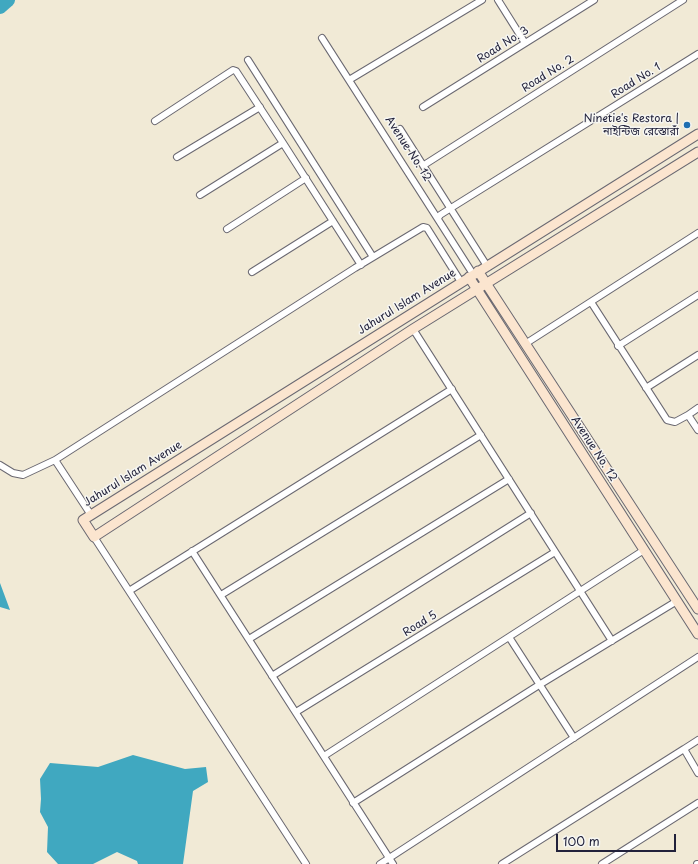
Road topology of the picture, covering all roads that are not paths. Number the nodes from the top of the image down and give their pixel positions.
1 (482, 0) edge
2 (498, 0) edge
3 (594, 0) edge
4 (683, 0) edge
5 (322, 38) dead end
6 (525, 43) junction
7 (698, 54) edge
8 (248, 60) dead end
9 (349, 80) junction
10 (260, 107) junction
11 (423, 107) dead end
12 (154, 121) dead end
13 (400, 129) dead end
14 (698, 134) edge
15 (283, 142) junction
16 (698, 152) edge
17 (177, 157) dead end
18 (424, 165) junction
19 (306, 178) junction
20 (200, 195) dead end
21 (451, 208) junction
22 (438, 218) junction
23 (333, 221) junction
24 (227, 228) dead end
25 (698, 233) edge
26 (373, 258) junction
27 (361, 265) junction
28 (487, 266) junction
29 (252, 272) dead end
30 (470, 276) junction
31 (486, 284) junction
32 (477, 290) junction
33 (698, 295) edge
34 (590, 302) junction
35 (413, 329) junction
36 (525, 344) junction
37 (618, 346) junction
38 (698, 355) edge
39 (646, 388) junction
40 (452, 389) junction
41 (698, 408) edge
42 (688, 414) junction
43 (698, 430) edge
44 (481, 435) junction
45 (55, 460) junction
46 (0, 465) edge
47 (509, 479) junction
48 (531, 513) junction
49 (91, 514) junction
50 (94, 538) junction
51 (644, 550) junction
52 (192, 551) junction
53 (555, 552) junction
54 (129, 591) junction
55 (580, 592) junction
56 (220, 595) junction
57 (677, 601) junction
58 (698, 609) edge
59 (698, 634) edge
60 (509, 637) junction
61 (249, 639) junction
62 (612, 641) junction
63 (698, 657) edge
64 (272, 676) junction
65 (539, 685) junction
66 (296, 712) junction
67 (574, 738) junction
68 (698, 740) edge
69 (684, 749) junction
70 (324, 756) junction
71 (698, 773) edge
72 (354, 803) junction
73 (698, 803) edge
74 (389, 858) junction
75 (306, 864) edge
76 (380, 864) edge
77 (393, 864) edge
78 (502, 864) edge
79 (602, 864) edge

1 - 9 street
2 - 6 street
3 - 6 street, Road No. 3
4 - 18 street, Road No. 2
5 - 9 street, Avenue No. 12
6 - 11 street, Road No. 3
7 - 21 street, Road No. 1
8 - 26 street
9 - 22 street, Avenue No. 12
10 - 12 street
10 - 15 street
10 - 17 street
13 - 18 street, Avenue No. 12
14 - 28 street, Jahurul Islam Avenue
15 - 19 street
15 - 20 street
16 - 31 street
18 - 21 street, Avenue No. 12
19 - 23 street
19 - 24 street
21 - 22 street, Road No. 1
21 - 28 street, Avenue No. 12
22 - 30 street, Avenue No. 12
23 - 27 street
23 - 29 street
25 - 34 street
26 - 27 street
26 - 30 street
27 - 45 street
28 - 30 street, Jahurul Islam Avenue
30 - 31 street, Avenue No. 12
30 - 32 street, Avenue No. 12
30 - 49 street, Jahurul Islam Avenue
31 - 32 street
31 - 36 street, Avenue No. 12
32 - 35 street
32 - 51 street, Avenue No. 12
33 - 37 street
34 - 36 street
34 - 37 street
35 - 40 street
35 - 50 street
36 - 58 street, Avenue No. 12
37 - 39 street
38 - 39 street
39 - 42 street
40 - 44 street
40 - 52 street
41 - 42 street
42 - 43 street
44 - 47 street
44 - 56 street
45 - 46 street
45 - 49 street
47 - 48 street
47 - 61 street
48 - 53 street
48 - 64 street
49 - 50 street, Jahurul Islam Avenue
50 - 54 street
51 - 55 street
51 - 57 street, Avenue No. 12
52 - 54 street
52 - 56 street
53 - 55 street
53 - 66 street, Road 5
54 - 75 street
55 - 60 street
55 - 62 street
56 - 61 street
57 - 59 street, Avenue No. 12
57 - 62 street
60 - 65 street
60 - 70 street
61 - 64 street
62 - 65 street
63 - 67 street
64 - 66 street
65 - 67 street
65 - 72 street
66 - 70 street
67 - 74 street
68 - 69 street
69 - 71 street
69 - 78 street
70 - 72 street
72 - 74 street
73 - 79 street
74 - 76 street
74 - 77 street

